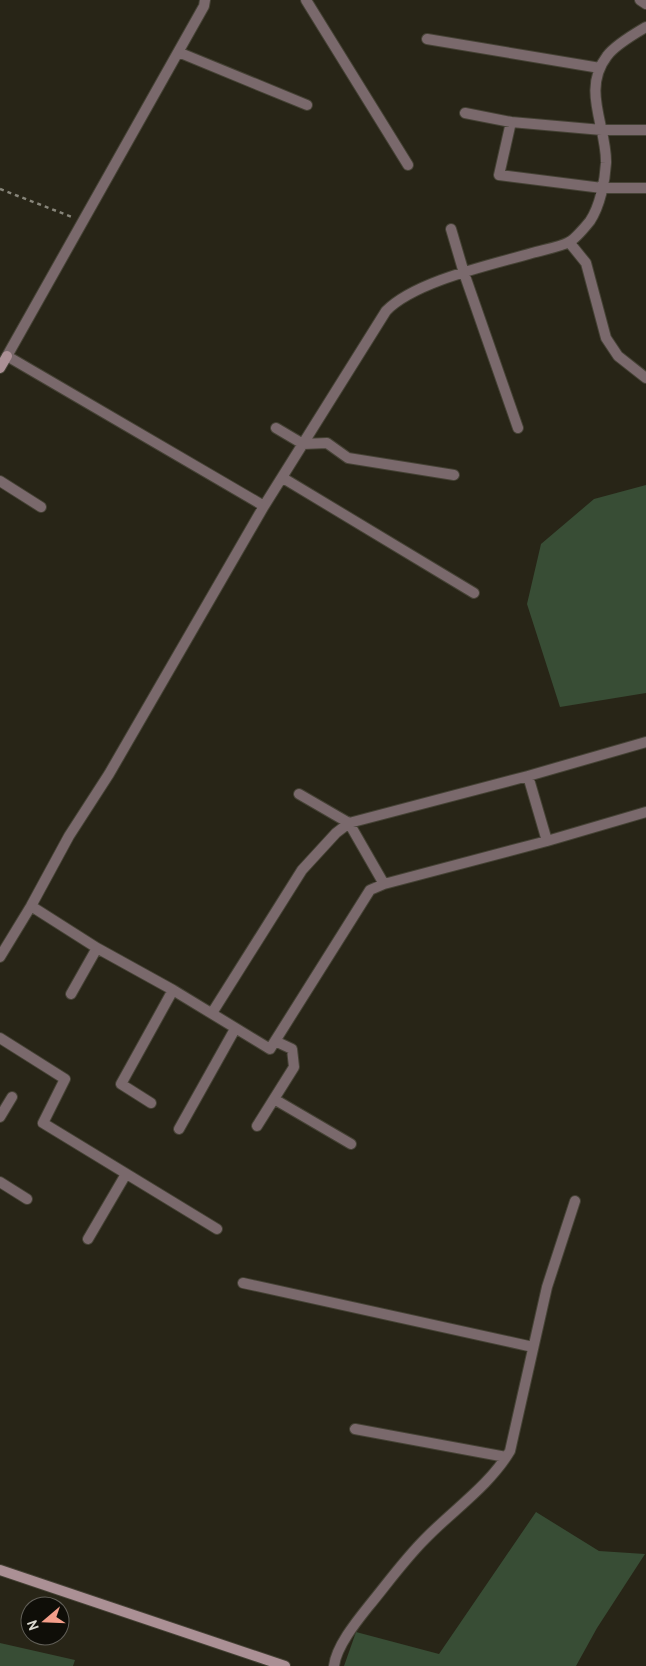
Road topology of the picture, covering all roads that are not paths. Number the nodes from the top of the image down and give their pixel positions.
1 (205, 0) edge
2 (306, 0) edge
3 (640, 0) edge
4 (646, 4) edge
5 (646, 27) edge
6 (428, 38) dead end
7 (178, 52) junction
8 (600, 68) junction
9 (307, 105) dead end
10 (465, 113) dead end
11 (511, 122) junction
12 (602, 130) junction
13 (646, 130) edge
14 (408, 165) dead end
15 (602, 188) junction
16 (646, 188) edge
17 (451, 230) dead end
18 (569, 242) junction
19 (464, 273) junction
20 (6, 356) junction
21 (0, 368) edge
22 (646, 378) edge
23 (276, 428) dead end
24 (518, 428) dead end
25 (303, 444) junction
26 (454, 475) dead end
27 (283, 478) junction
28 (0, 480) edge
29 (264, 506) junction
30 (41, 507) dead end
31 (474, 593) dead end
32 (646, 742) edge
33 (528, 776) junction
34 (299, 794) dead end
35 (646, 812) edge
36 (350, 823) junction
37 (547, 841) junction
38 (384, 884) junction
39 (31, 906) junction
40 (97, 948) junction
41 (0, 957) edge
42 (173, 990) junction
43 (71, 994) dead end
44 (212, 1013) junction
45 (235, 1029) junction
46 (0, 1038) edge
47 (275, 1041) junction
48 (12, 1096) dead end
49 (274, 1099) junction
50 (151, 1103) dead end
51 (0, 1116) edge
52 (256, 1126) dead end
53 (179, 1129) dead end
54 (351, 1144) dead end
55 (126, 1174) junction
56 (0, 1182) edge
57 (26, 1199) dead end
58 (575, 1201) dead end
59 (216, 1230) dead end
60 (88, 1239) dead end
61 (243, 1283) dead end
62 (533, 1347) junction
63 (355, 1429) dead end
64 (506, 1457) junction
65 (0, 1570) edge
66 (285, 1666) edge
67 (334, 1666) edge

1 - 7 street
2 - 14 street
3 - 4 street
5 - 8 street
6 - 8 street
7 - 9 street
7 - 20 street
8 - 12 street
10 - 11 street
11 - 12 street
11 - 15 street
12 - 13 street
12 - 15 street
15 - 16 street
15 - 18 street
17 - 19 street
18 - 19 street
18 - 22 street
19 - 24 street
19 - 25 street
20 - 21 street
20 - 29 street
23 - 25 street
25 - 26 street
25 - 27 street
27 - 29 street
27 - 31 street
28 - 30 street
29 - 39 street
32 - 33 street
33 - 36 street
33 - 37 street
34 - 36 street
35 - 37 street
36 - 38 street
36 - 44 street
37 - 38 street
38 - 47 street
39 - 40 street
39 - 41 street
40 - 42 street
40 - 43 street
42 - 44 street
42 - 50 street
44 - 45 street
45 - 47 street
45 - 53 street
46 - 55 street
47 - 49 street
48 - 51 street
49 - 52 street
49 - 54 street
55 - 59 street
55 - 60 street
56 - 57 street
58 - 62 street
61 - 62 street
62 - 64 street
63 - 64 street
64 - 67 street
65 - 66 street

